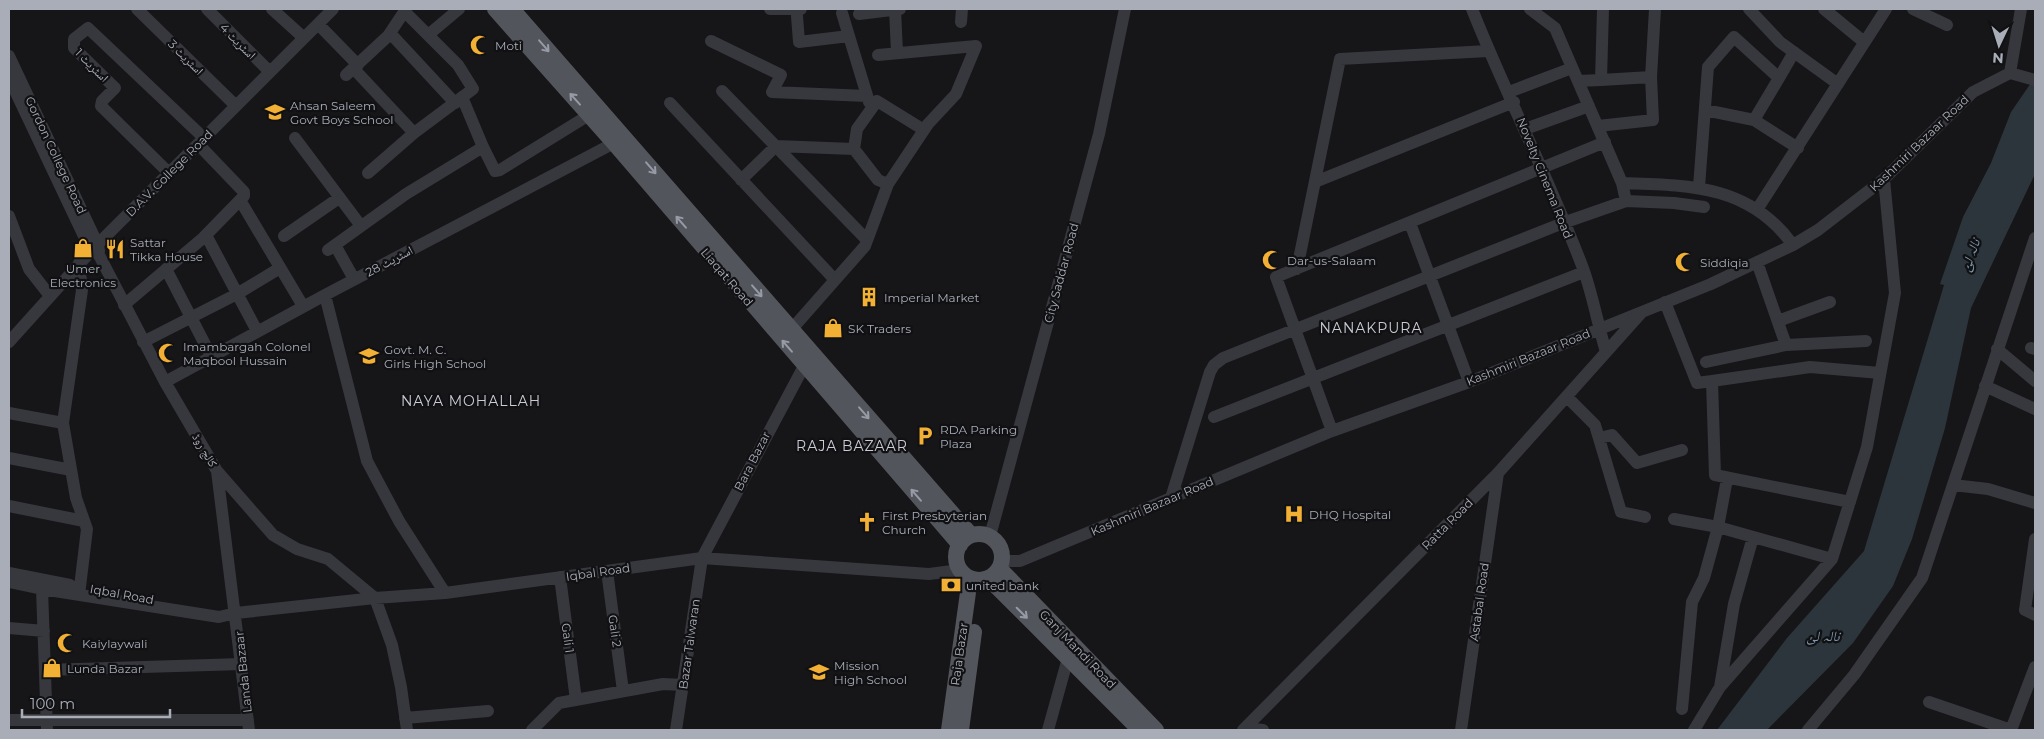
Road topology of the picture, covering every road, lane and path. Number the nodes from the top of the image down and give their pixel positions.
1 (137, 9) edge
2 (207, 9) edge
3 (272, 9) edge
4 (334, 9) edge
5 (459, 9) edge
6 (495, 9) edge
7 (512, 9) edge
8 (770, 9) edge
9 (898, 9) edge
10 (1125, 9) edge
11 (1472, 9) edge
12 (1530, 9) edge
13 (1603, 9) edge
14 (1655, 9) edge
15 (1749, 9) edge
16 (1824, 9) edge
17 (1886, 9) edge
18 (1913, 9) edge
19 (2021, 9) edge
20 (405, 10) edge
21 (799, 12) edge
22 (842, 12) dead end
23 (858, 14) dead end
24 (318, 24) junction
25 (1947, 26) dead end
26 (390, 33) junction
27 (428, 35) junction
28 (849, 36) junction
29 (304, 38) junction
30 (711, 41) dead end
31 (1864, 42) junction
32 (1488, 51) junction
33 (1794, 52) junction
34 (898, 53) junction
35 (9, 56) edge
36 (878, 56) dead end
37 (1572, 68) junction
38 (353, 70) junction
39 (270, 72) junction
40 (2010, 73) junction
41 (1651, 77) junction
42 (9, 78) edge
43 (1779, 78) junction
44 (1601, 80) junction
45 (2035, 80) edge
46 (1578, 81) junction
47 (1838, 84) junction
48 (722, 91) dead end
49 (867, 96) junction
50 (1511, 97) junction
51 (459, 100) junction
52 (670, 103) dead end
53 (236, 106) junction
54 (1589, 106) junction
55 (871, 109) junction
56 (1705, 110) junction
57 (589, 115) junction
58 (1754, 120) junction
59 (1598, 126) junction
60 (1525, 129) junction
61 (924, 130) junction
62 (414, 133) junction
63 (295, 138) dead end
64 (201, 141) junction
65 (1605, 142) junction
66 (614, 143) junction
67 (776, 146) junction
68 (483, 147) junction
69 (1798, 148) junction
70 (854, 149) junction
71 (1542, 169) junction
72 (169, 173) junction
73 (368, 173) dead end
74 (1884, 179) junction
75 (741, 180) junction
76 (1315, 182) junction
77 (1622, 183) junction
78 (888, 184) junction
79 (1699, 187) junction
80 (339, 198) junction
81 (240, 200) junction
82 (1626, 201) junction
83 (1704, 207) dead end
84 (1758, 208) junction
85 (9, 216) edge
86 (1410, 223) junction
87 (1563, 223) junction
88 (361, 226) junction
89 (206, 236) junction
90 (284, 236) dead end
91 (2035, 238) edge
92 (867, 240) junction
93 (1793, 245) junction
94 (96, 250) junction
95 (1757, 262) junction
96 (79, 263) junction
97 (280, 268) junction
98 (166, 269) junction
99 (1297, 269) junction
100 (1584, 272) junction
101 (1430, 275) junction
102 (354, 279) junction
103 (835, 280) junction
104 (237, 294) junction
105 (325, 294) junction
106 (50, 296) junction
107 (1665, 302) junction
108 (1830, 302) dead end
109 (124, 305) junction
110 (303, 306) junction
111 (1643, 310) junction
112 (191, 317) junction
113 (1778, 321) junction
114 (1450, 326) junction
115 (1295, 329) junction
116 (1599, 329) junction
117 (791, 330) junction
118 (257, 331) junction
119 (9, 340) edge
120 (1866, 341) dead end
121 (143, 342) junction
122 (1786, 345) junction
123 (1997, 349) junction
124 (1606, 352) junction
125 (211, 356) junction
126 (1706, 362) dead end
127 (804, 366) junction
128 (1880, 373) junction
129 (1314, 380) junction
130 (1712, 381) junction
131 (164, 382) junction
132 (1469, 382) junction
133 (2035, 382) edge
134 (1985, 386) junction
135 (1567, 397) junction
136 (2035, 409) edge
137 (9, 413) edge
138 (1214, 417) dead end
139 (63, 423) junction
140 (1332, 431) junction
141 (1599, 438) junction
142 (1682, 450) dead end
143 (9, 458) edge
144 (71, 470) junction
145 (217, 470) junction
146 (1498, 473) junction
147 (1728, 479) junction
148 (1953, 485) junction
149 (1171, 498) junction
150 (1850, 502) junction
151 (2035, 503) edge
152 (9, 506) edge
153 (1645, 517) dead end
154 (1674, 519) dead end
155 (84, 521) junction
156 (1718, 527) junction
157 (990, 536) junction
158 (1753, 537) junction
159 (2035, 539) edge
160 (965, 540) junction
161 (702, 558) junction
162 (1832, 559) junction
163 (607, 571) junction
164 (983, 572) junction
165 (9, 573) edge
166 (560, 577) junction
167 (9, 582) edge
168 (42, 589) junction
169 (2032, 589) edge
170 (80, 591) junction
171 (445, 593) junction
172 (375, 598) junction
173 (236, 613) junction
174 (2035, 615) edge
175 (9, 628) edge
176 (44, 632) junction
177 (1068, 658) junction
178 (242, 664) junction
179 (45, 670) junction
180 (2035, 670) edge
181 (683, 685) junction
182 (1720, 687) junction
183 (623, 691) junction
184 (576, 700) junction
185 (1929, 702) dead end
186 (1682, 708) dead end
187 (488, 711) dead end
188 (9, 720) edge
189 (406, 724) edge
190 (47, 725) edge
191 (249, 725) edge
192 (1810, 728) edge
193 (1244, 729) edge
194 (532, 730) edge
195 (676, 730) edge
196 (949, 730) edge
197 (961, 730) edge
198 (1048, 730) edge
199 (1140, 730) edge
200 (1156, 730) edge
201 (1262, 730) edge
202 (1461, 730) edge
203 (1694, 730) edge
204 (1825, 730) edge
205 (2011, 730) edge

1 - 53 street, اسٹریٹ 3
2 - 39 street, اسٹریٹ 4
3 - 29 street
4 - 24 street, D.A.V. College Road
5 - 27 street
57 -> 6 main road, Liaqat Road
7 -> 117 main road, Liaqat Road
8 - 21 street
9 - 23 street
9 - 34 street
10 - 157 street, City Saddar Road
11 - 32 street, Novelty Cinema Road
12 - 37 street
13 - 44 street
14 - 41 street
15 - 33 street
16 - 31 street
17 - 31 street
18 - 25 street
19 - 40 street
20 - 26 street
20 - 27 street
21 - 28 street
22 - 28 street
24 - 29 street, D.A.V. College Road
24 - 38 street
26 - 38 street
26 - 51 street
27 - 51 street
28 - 49 street
29 - 39 street, D.A.V. College Road
30 - 49 street
31 - 47 street
32 - 50 street, Novelty Cinema Road
32 - 76 street
33 - 43 street
33 - 47 street
34 - 36 street
34 - 61 street
35 - 94 street, Gordon College Road
37 - 46 street
37 - 50 street
38 - 62 street
39 - 53 street, D.A.V. College Road
40 - 45 street
40 - 74 street, Kashmiri Bazaar Road
41 - 44 street
41 - 59 street
42 - 94 street, Gordon College Road
43 - 56 street
43 - 58 street
44 - 46 street
46 - 54 street
47 - 69 street
48 - 67 street
49 - 55 street
50 - 60 street, Novelty Cinema Road
50 - 76 street
51 - 62 street
51 - 68 street
52 - 75 street
53 - 64 street, D.A.V. College Road
54 - 59 street
54 - 60 street
55 - 61 street
55 - 70 street
56 - 58 street
56 - 79 street
57 - 66 main road, Liaqat Road
57 - 68 street
58 - 69 street
59 - 65 street
60 - 71 street, Novelty Cinema Road
61 - 78 street
62 - 73 street
63 - 80 street
64 - 72 street, D.A.V. College Road
64 - 72 street, اسٹریٹ 1
64 - 81 street
65 - 71 street
65 - 77 street
66 - 102 street, اسٹریٹ 28
127 -> 66 main road, Liaqat Road
67 - 70 street
67 - 75 street
67 - 92 street
68 - 88 street
69 - 84 street
70 - 78 street
71 - 86 street
71 - 87 street, Novelty Cinema Road
72 - 94 street, D.A.V. College Road
74 - 93 street, Kashmiri Bazaar Road
74 - 128 street
75 - 103 street
76 - 99 street
77 - 79 street
77 - 82 street
78 - 92 street
79 - 84 street
80 - 88 street
80 - 90 street
81 - 89 street
81 - 97 street
82 - 83 street
82 - 87 street
84 - 93 street
85 - 106 street
86 - 99 street
86 - 101 street
87 - 100 street, Novelty Cinema Road
87 - 101 street
88 - 102 street
89 - 98 street
89 - 104 street
91 - 123 street
92 - 103 street
93 - 95 street, Kashmiri Bazaar Road
94 - 96 street, D.A.V. College Road
94 - 109 street, کالج روڈ
95 - 107 street, Kashmiri Bazaar Road
95 - 113 street
96 - 106 street, D.A.V. College Road
96 - 139 street
97 - 104 street
97 - 110 street
98 - 109 street
98 - 112 street
99 - 115 street
100 - 114 street
100 - 116 street, Novelty Cinema Road
101 - 114 street
101 - 115 street
102 - 105 street, اسٹریٹ 28
103 - 117 street
104 - 112 street
104 - 118 street
105 - 110 street, اسٹریٹ 28
105 - 171 street
106 - 119 street, D.A.V. College Road
107 - 111 street, Kashmiri Bazaar Road
107 - 130 street
108 - 113 street
109 - 121 street, کالج روڈ
110 - 118 street, اسٹریٹ 28
111 - 116 street, Kashmiri Bazaar Road
111 - 124 street, Ratta Road
112 - 121 street
112 - 125 street
113 - 122 street
114 - 129 street
114 - 132 street
115 - 129 street
115 - 149 street
116 - 124 street, Novelty Cinema Road
116 - 132 street, Kashmiri Bazaar Road
117 -> 160 main road, Liaqat Road
118 - 125 street, اسٹریٹ 28
120 - 122 street
121 - 131 street, کالج روڈ
122 - 126 street
123 - 133 street
123 - 134 street
124 - 135 street, Ratta Road
125 - 131 street, اسٹریٹ 28
160 -> 127 main road, Liaqat Road
127 - 161 street, Bara Bazar
128 - 130 street
128 - 150 street
129 - 138 street
129 - 140 street
130 - 147 street
131 - 145 street, کالج روڈ
132 - 140 street, Kashmiri Bazaar Road
134 - 136 street
134 - 148 street
135 - 141 street
135 - 146 street, Ratta Road
137 - 139 street
139 - 144 street
140 - 149 street, Kashmiri Bazaar Road
141 - 142 street
141 - 153 street
143 - 144 street
144 - 155 street
145 - 172 street, کالج روڈ
145 - 173 street, Landa Bazaar
146 - 193 street, Ratta Road
146 - 202 street, Astabal Road
147 - 150 street
147 - 156 street
148 - 151 street
148 - 192 street
149 - 164 street, Kashmiri Bazaar Road
150 - 162 street
152 - 155 street
154 - 156 street
155 - 170 street
156 - 158 street
156 - 186 street
157 - 160 main road
157 - 164 main road
158 - 162 street
158 - 182 street
159 - 169 street
160 - 164 main road
161 - 163 street, Iqbal Road
161 - 164 street, Iqbal Road
161 - 181 street, Bazar Talwaran
162 - 182 street
163 - 166 street, Iqbal Road
163 - 183 street, Gali 2
164 -> 177 main road, Ganj Mandi Road
164 - 196 main road, Raja Bazar
164 - 197 main road
164 - 200 main road, Ganj Mandi Road
165 - 170 street, Iqbal Road
166 - 171 street, Iqbal Road
166 - 184 street, Gali 1
167 - 168 street, Iqbal Road
168 - 170 street, Iqbal Road
168 - 176 street
169 - 174 street
170 - 173 street, Iqbal Road
171 - 172 street, Iqbal Road
172 - 173 street, Iqbal Road
172 - 189 street
173 - 178 street, Landa Bazaar
175 - 176 street
176 - 179 street
177 - 198 street
177 - 199 main road, Ganj Mandi Road
178 - 179 street
178 - 191 street, Landa Bazaar
179 - 190 street
180 - 205 street
181 - 183 street
181 - 195 street, Bazar Talwaran
182 - 203 street
183 - 184 street
184 - 194 street
185 - 205 street
187 - 189 street
188 - 190 street
190 - 191 street
192 - 204 street
193 - 201 street

